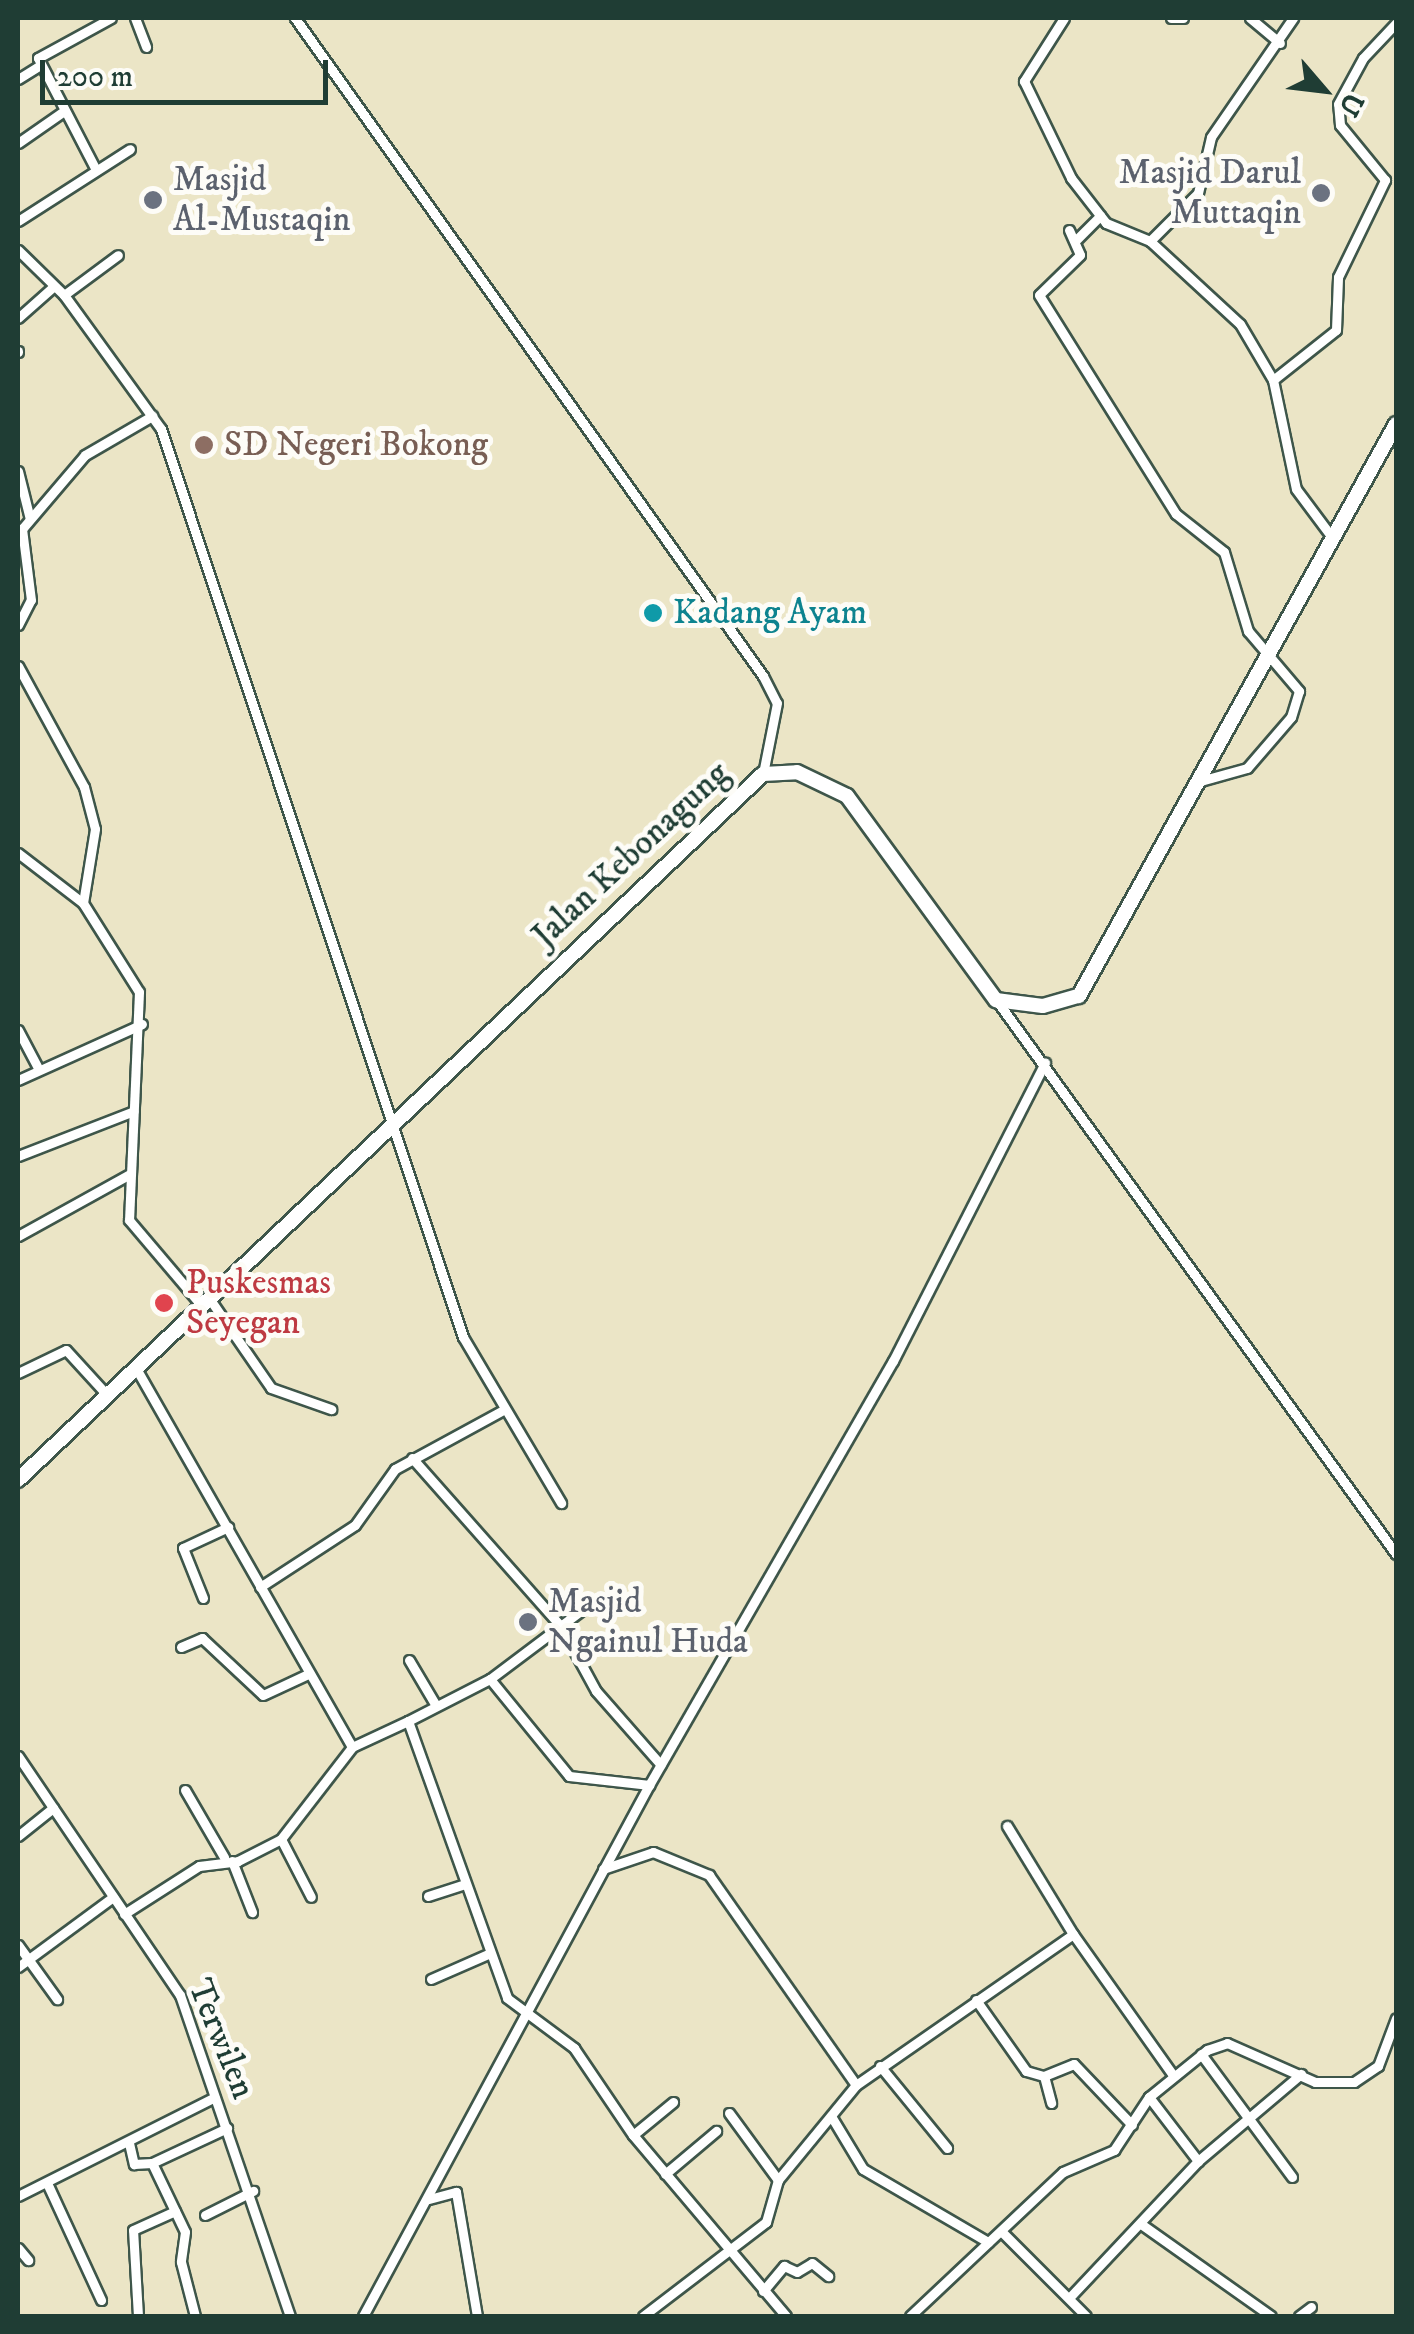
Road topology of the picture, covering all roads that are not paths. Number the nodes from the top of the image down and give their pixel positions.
1 (112, 18) edge
2 (135, 18) edge
3 (296, 18) edge
4 (1064, 18) edge
5 (1171, 18) edge
6 (1182, 18) edge
7 (1250, 18) edge
8 (1293, 18) edge
9 (1396, 23) edge
10 (1280, 44) junction
11 (146, 47) dead end
12 (40, 65) junction
13 (18, 79) edge
14 (64, 110) junction
15 (18, 144) edge
16 (130, 149) dead end
17 (96, 168) junction
18 (1100, 216) junction
19 (18, 221) edge
20 (1069, 230) dead end
21 (1077, 239) junction
22 (1150, 241) junction
23 (18, 250) edge
24 (118, 255) dead end
25 (54, 286) junction
26 (64, 296) junction
27 (18, 318) edge
28 (1274, 380) junction
29 (152, 416) junction
30 (1396, 424) edge
31 (18, 471) edge
32 (30, 519) junction
33 (1331, 536) junction
34 (18, 625) edge
35 (1268, 653) junction
36 (18, 666) edge
37 (763, 774) junction
38 (1200, 781) junction
39 (18, 853) edge
40 (31, 869) junction
41 (18, 878) edge
42 (84, 903) junction
43 (996, 1000) junction
44 (142, 1024) junction
45 (18, 1030) edge
46 (1045, 1063) junction
47 (37, 1066) junction
48 (18, 1080) edge
49 (134, 1112) junction
50 (394, 1122) junction
51 (18, 1156) edge
52 (130, 1174) junction
53 (18, 1236) edge
54 (205, 1302) junction
55 (137, 1370) junction
56 (18, 1373) edge
57 (108, 1396) junction
58 (331, 1409) dead end
59 (503, 1410) junction
60 (412, 1458) junction
61 (18, 1480) edge
62 (561, 1503) dead end
63 (228, 1527) junction
64 (1396, 1554) edge
65 (260, 1588) junction
66 (203, 1598) dead end
67 (602, 1607) dead end
68 (560, 1625) junction
69 (180, 1647) dead end
70 (410, 1660) dead end
71 (308, 1674) junction
72 (490, 1679) junction
73 (435, 1704) junction
74 (408, 1722) junction
75 (352, 1747) junction
76 (18, 1756) edge
77 (661, 1766) junction
78 (650, 1785) junction
79 (184, 1790) dead end
80 (53, 1808) junction
81 (1006, 1826) dead end
82 (18, 1836) edge
83 (280, 1839) junction
84 (228, 1859) junction
85 (603, 1869) junction
86 (466, 1884) junction
87 (428, 1896) dead end
88 (112, 1897) junction
89 (310, 1898) dead end
90 (252, 1912) dead end
91 (124, 1914) junction
92 (1073, 1934) junction
93 (18, 1945) edge
94 (488, 1954) junction
95 (28, 1960) junction
96 (18, 1967) edge
97 (430, 1979) dead end
98 (58, 1999) dead end
99 (976, 2000) junction
100 (531, 2012) junction
101 (1396, 2018) edge
102 (1201, 2054) junction
103 (880, 2066) junction
104 (1302, 2074) junction
105 (1174, 2075) junction
106 (1044, 2076) junction
107 (856, 2085) junction
108 (1149, 2096) junction
109 (215, 2097) junction
110 (673, 2102) dead end
111 (1051, 2103) dead end
112 (729, 2114) dead end
113 (830, 2116) junction
114 (1253, 2120) junction
115 (1132, 2124) junction
116 (227, 2128) junction
117 (716, 2131) dead end
118 (633, 2135) junction
119 (128, 2144) junction
120 (947, 2148) dead end
121 (1198, 2161) junction
122 (152, 2163) junction
123 (665, 2174) junction
124 (1292, 2178) dead end
125 (778, 2180) junction
126 (47, 2182) junction
127 (253, 2191) junction
128 (18, 2196) edge
129 (429, 2199) junction
130 (175, 2211) junction
131 (205, 2216) dead end
132 (1140, 2224) junction
133 (1001, 2232) junction
134 (988, 2242) junction
135 (18, 2248) edge
136 (729, 2251) junction
137 (28, 2260) dead end
138 (828, 2276) dead end
139 (764, 2290) junction
140 (1068, 2298) junction
141 (101, 2300) dead end
142 (1311, 2307) dead end
143 (138, 2316) edge
144 (195, 2316) edge
145 (290, 2316) edge
146 (363, 2316) edge
147 (476, 2316) edge
148 (643, 2316) edge
149 (786, 2316) edge
150 (910, 2316) edge
151 (1086, 2316) edge
152 (1272, 2316) edge
153 (1299, 2316) edge

1 - 12 street
2 - 11 street
3 - 37 street
4 - 18 street
5 - 6 street
7 - 10 street
8 - 10 street
9 - 28 street
10 - 22 street
12 - 13 street
12 - 14 street
14 - 15 street
14 - 17 street
16 - 17 street
17 - 19 street
18 - 21 street
18 - 22 street
20 - 21 street
21 - 35 street
22 - 28 street
23 - 25 street
24 - 26 street
25 - 26 street
25 - 27 street
26 - 29 street
28 - 33 street
29 - 32 street
29 - 50 street
30 - 33 main road
31 - 32 street
32 - 34 street
33 - 35 main road
35 - 38 main road
35 - 38 street
36 - 42 street
37 - 43 main road, Jalan Kebonagung
37 - 50 main road, Jalan Kebonagung
38 - 43 main road
39 - 40 street
40 - 41 street
40 - 42 street
42 - 44 street
43 - 46 street
44 - 47 street
44 - 49 street
45 - 47 street
46 - 64 street
46 - 77 street
47 - 48 street
49 - 51 street
49 - 52 street
50 - 54 main road, Jalan Kebonagung
50 - 59 street
52 - 53 street
52 - 54 street
54 - 55 main road, Jalan Kebonagung
54 - 58 street
55 - 57 main road, Jalan Kebonagung
55 - 63 street
56 - 57 street
57 - 61 main road, Jalan Kebonagung
59 - 60 street
59 - 62 street
60 - 65 street
60 - 68 street
63 - 65 street
63 - 66 street
65 - 71 street
67 - 68 street
68 - 72 street
68 - 77 street
69 - 71 street
70 - 73 street
71 - 75 street
72 - 73 street
72 - 78 street
73 - 74 street
74 - 75 street
74 - 86 street
75 - 83 street
76 - 80 street, Terwilen
77 - 78 street
78 - 85 street
79 - 84 street
80 - 82 street
80 - 88 street, Terwilen
81 - 92 street
83 - 84 street
83 - 89 street
84 - 90 street
84 - 91 street
85 - 100 street
85 - 107 street
86 - 87 street
86 - 94 street
88 - 91 street, Terwilen
88 - 95 street
91 - 109 street, Terwilen
92 - 99 street
92 - 105 street
93 - 95 street
94 - 97 street
94 - 100 street
95 - 96 street
95 - 98 street
99 - 103 street
99 - 106 street
100 - 118 street
100 - 129 street
101 - 104 street
102 - 104 street
102 - 105 street
102 - 114 street
103 - 107 street
103 - 120 street
104 - 114 street
105 - 108 street
106 - 111 street
106 - 115 street
107 - 113 street
108 - 115 street
108 - 121 street
109 - 116 street, Terwilen
109 - 119 street
110 - 118 street
112 - 125 street
113 - 125 street
113 - 134 street
114 - 121 street
114 - 124 street
115 - 133 street
116 - 122 street
116 - 127 street, Terwilen
117 - 123 street
118 - 123 street
119 - 122 street
119 - 126 street
121 - 132 street
122 - 130 street
123 - 136 street
125 - 136 street
126 - 128 street
126 - 141 street
127 - 131 street
127 - 145 street, Terwilen
129 - 146 street
129 - 147 street
130 - 143 street
130 - 144 street
132 - 140 street
132 - 152 street
133 - 134 street
133 - 140 street
134 - 150 street
135 - 137 street
136 - 139 street
136 - 148 street
138 - 139 street
139 - 149 street
140 - 151 street
142 - 153 street

